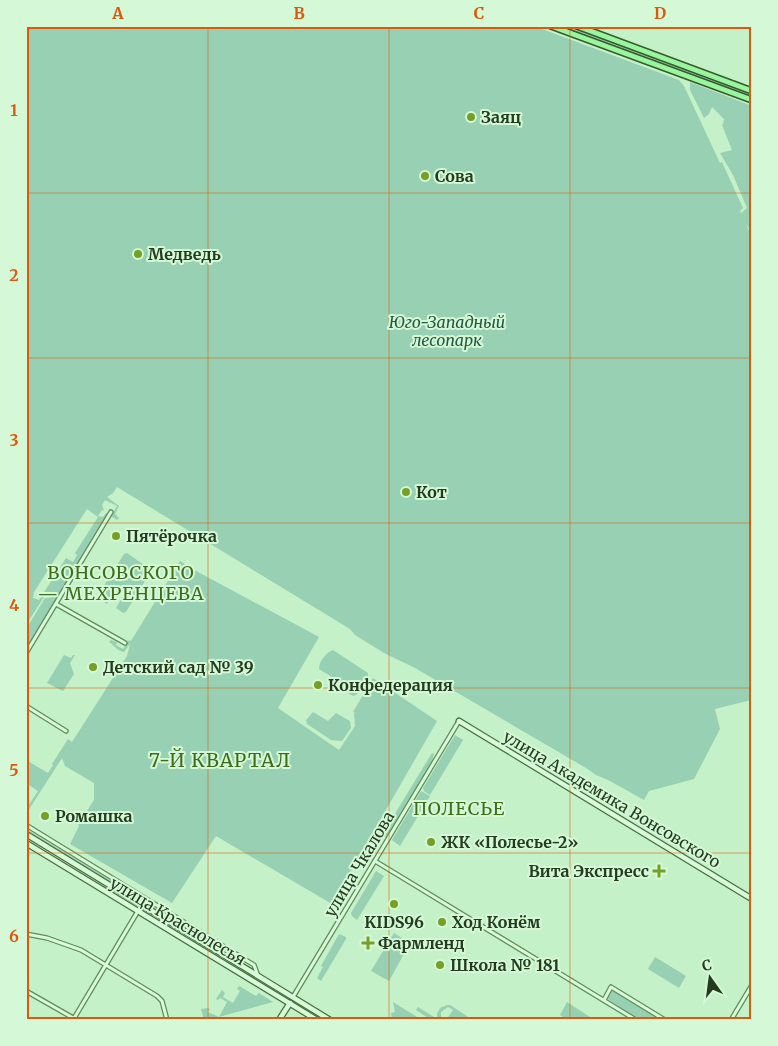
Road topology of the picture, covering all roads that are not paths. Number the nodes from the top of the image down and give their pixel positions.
1 (551, 26) edge
2 (577, 26) edge
3 (752, 92) edge
4 (752, 100) edge
5 (111, 512) dead end
6 (56, 604) junction
7 (124, 643) dead end
8 (26, 653) edge
9 (26, 706) edge
10 (459, 721) joint
11 (66, 730) dead end
12 (26, 825) edge
13 (26, 834) edge
14 (26, 843) edge
15 (375, 861) junction
16 (752, 899) edge
17 (138, 911) junction
18 (26, 934) edge
19 (106, 966) junction
20 (259, 977) junction
21 (752, 985) edge
22 (26, 991) edge
23 (293, 997) junction
24 (604, 1000) junction
25 (290, 1003) junction
26 (75, 1019) edge
27 (167, 1020) edge
28 (279, 1020) edge
29 (317, 1020) edge
30 (330, 1020) edge
31 (636, 1020) edge
32 (665, 1020) edge
33 (731, 1020) edge

1 - 4 main road
2 - 3 main road
5 - 6 street
6 - 7 street
6 - 8 street
9 - 11 street
10 - 15 street, улица Чкалова
10 - 16 street, улица Академика Вонсовского
12 - 20 street, улица Краснолесья
13 - 20 street, улица Краснолесья
14 - 17 street, улица Краснолесья
15 - 23 street, улица Чкалова
15 - 24 street
17 - 19 street
17 - 25 street, улица Краснолесья
18 - 19 street
19 - 26 street
19 - 27 street
20 - 23 street, улица Краснолесья
21 - 33 street
22 - 26 street
23 - 25 street, улица Чкалова
23 - 30 street, улица Краснолесья
24 - 31 street
24 - 32 street
25 - 28 street, улица Чкалова
25 - 29 street, улица Краснолесья

